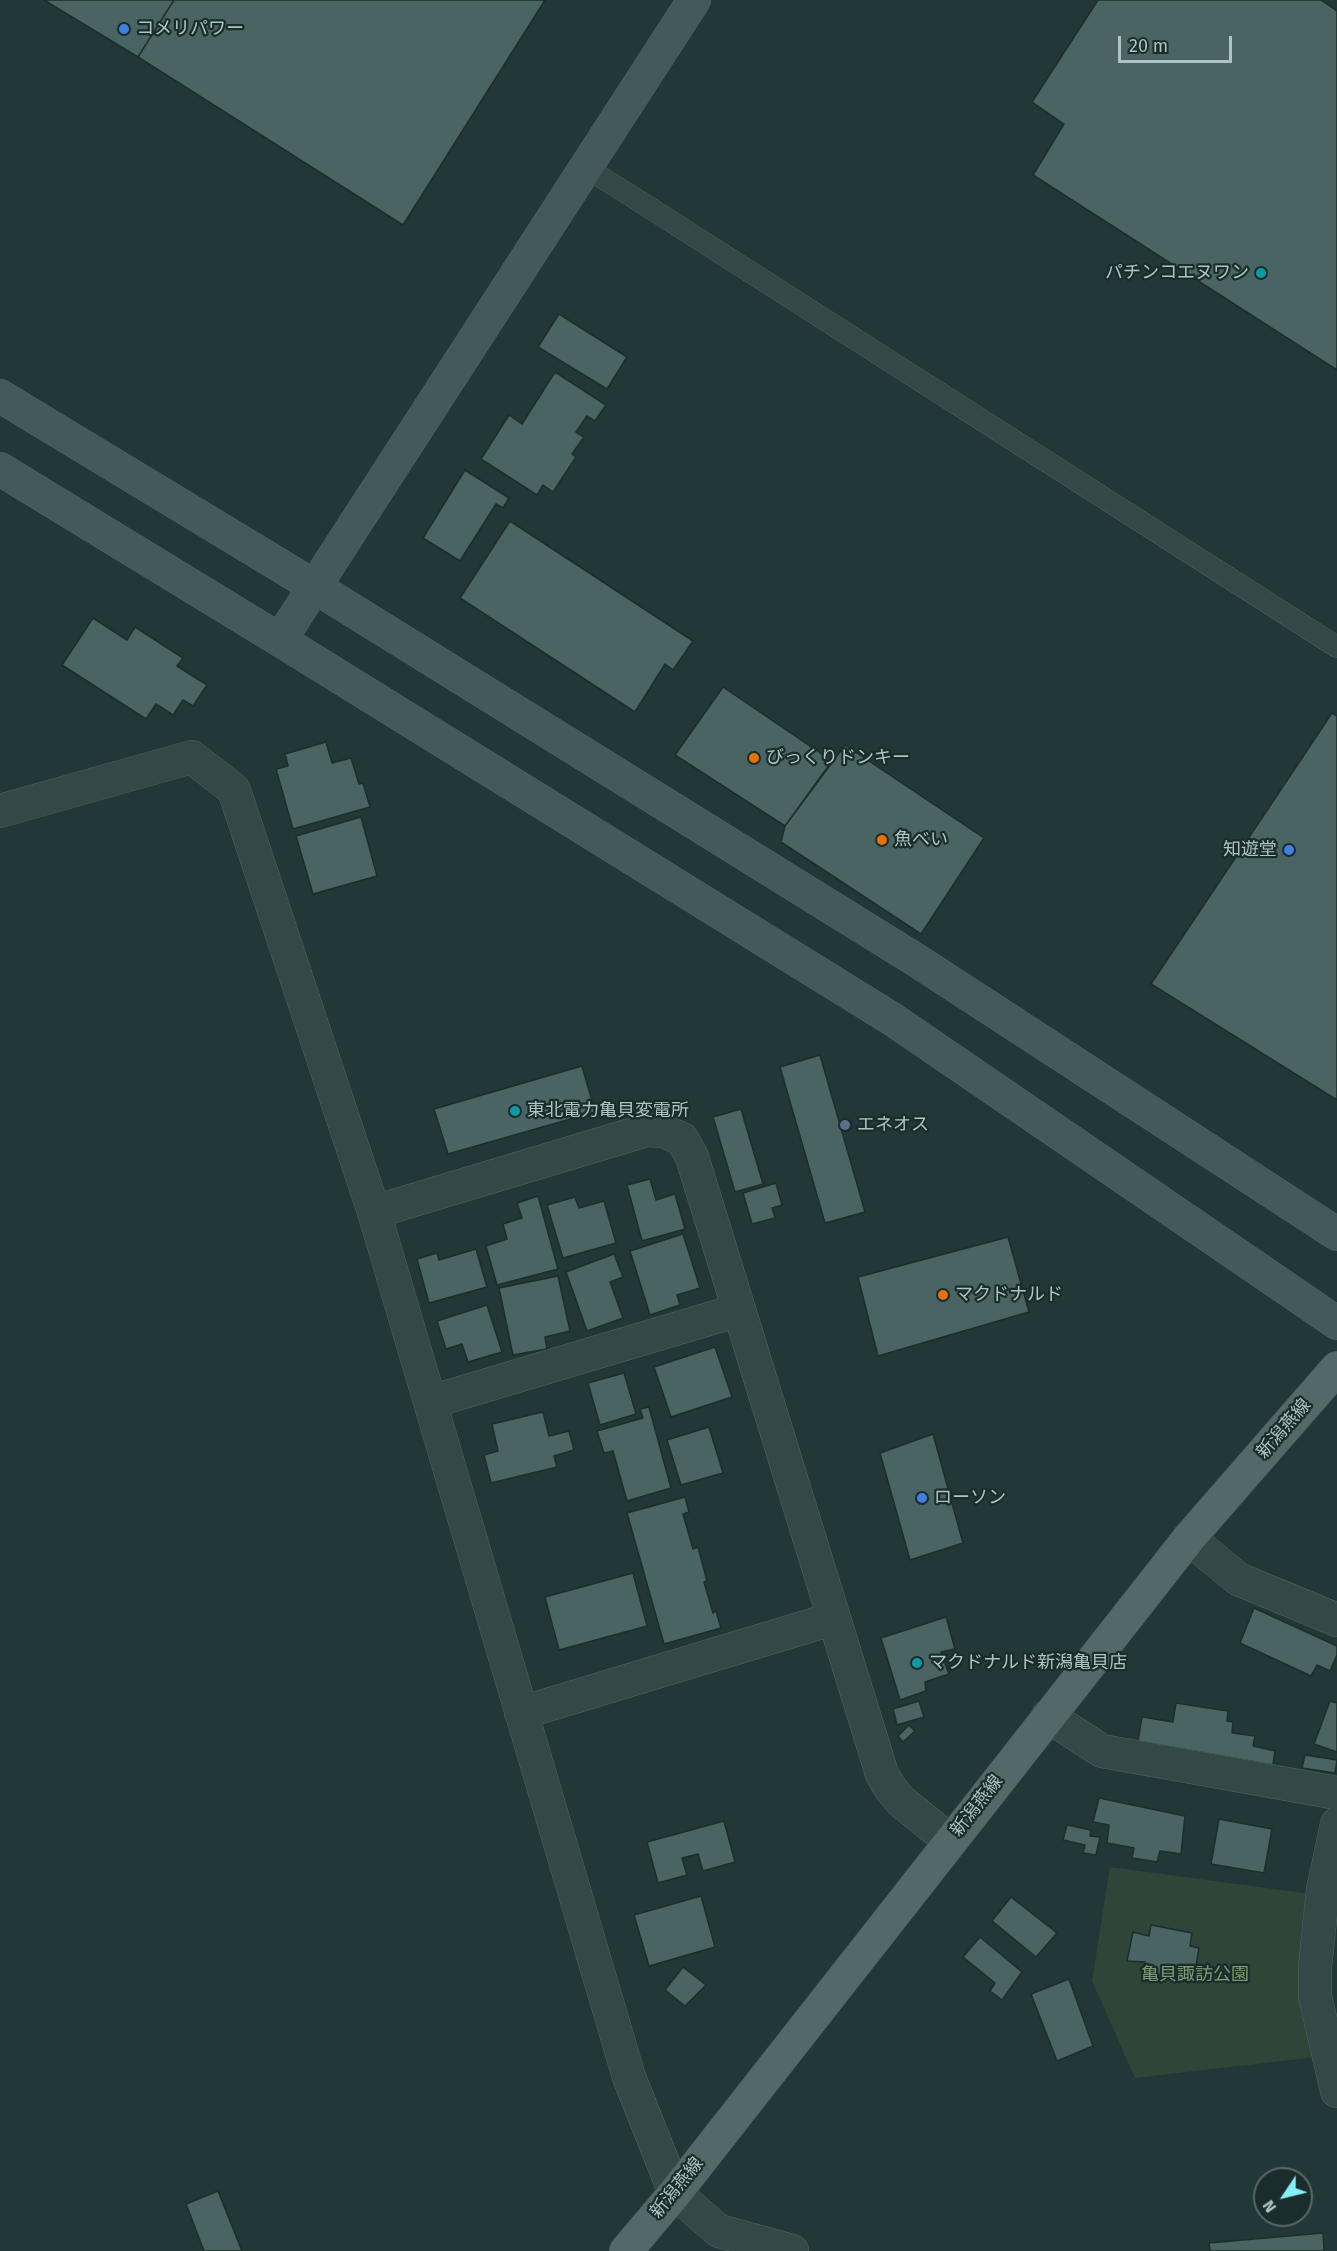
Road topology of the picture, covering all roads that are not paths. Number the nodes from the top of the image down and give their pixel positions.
1 (694, 0) edge
2 (586, 168) junction
3 (0, 396) edge
4 (0, 469) edge
5 (315, 588) junction
6 (280, 640) junction
7 (1337, 647) edge
8 (0, 811) edge
9 (374, 1212) junction
10 (1337, 1234) edge
11 (740, 1310) junction
12 (1337, 1323) edge
13 (1337, 1368) edge
14 (430, 1402) junction
15 (1189, 1539) junction
16 (832, 1618) junction
17 (1337, 1620) edge
18 (521, 1713) junction
19 (1048, 1716) junction
20 (1337, 1793) edge
21 (1337, 1824) edge
22 (950, 1840) junction
23 (1337, 2091) edge
24 (675, 2193) junction
25 (626, 2251) edge
26 (792, 2251) edge

1 - 2 street
2 - 5 street
2 - 7 lane
3 - 5 street
4 - 6 street
5 - 6 street
5 - 10 street
6 - 12 street
8 - 9 street
9 - 11 street
9 - 14 street
11 - 14 street
11 - 16 street
13 - 15 main road, 新潟燕線
14 - 18 street
15 - 17 street
15 - 19 main road, 新潟燕線
16 - 18 street
16 - 22 street
18 - 24 street
19 - 20 street
19 - 22 main road, 新潟燕線
21 - 23 street
22 - 24 main road, 新潟燕線
24 - 25 main road, 新潟燕線
24 - 26 street

